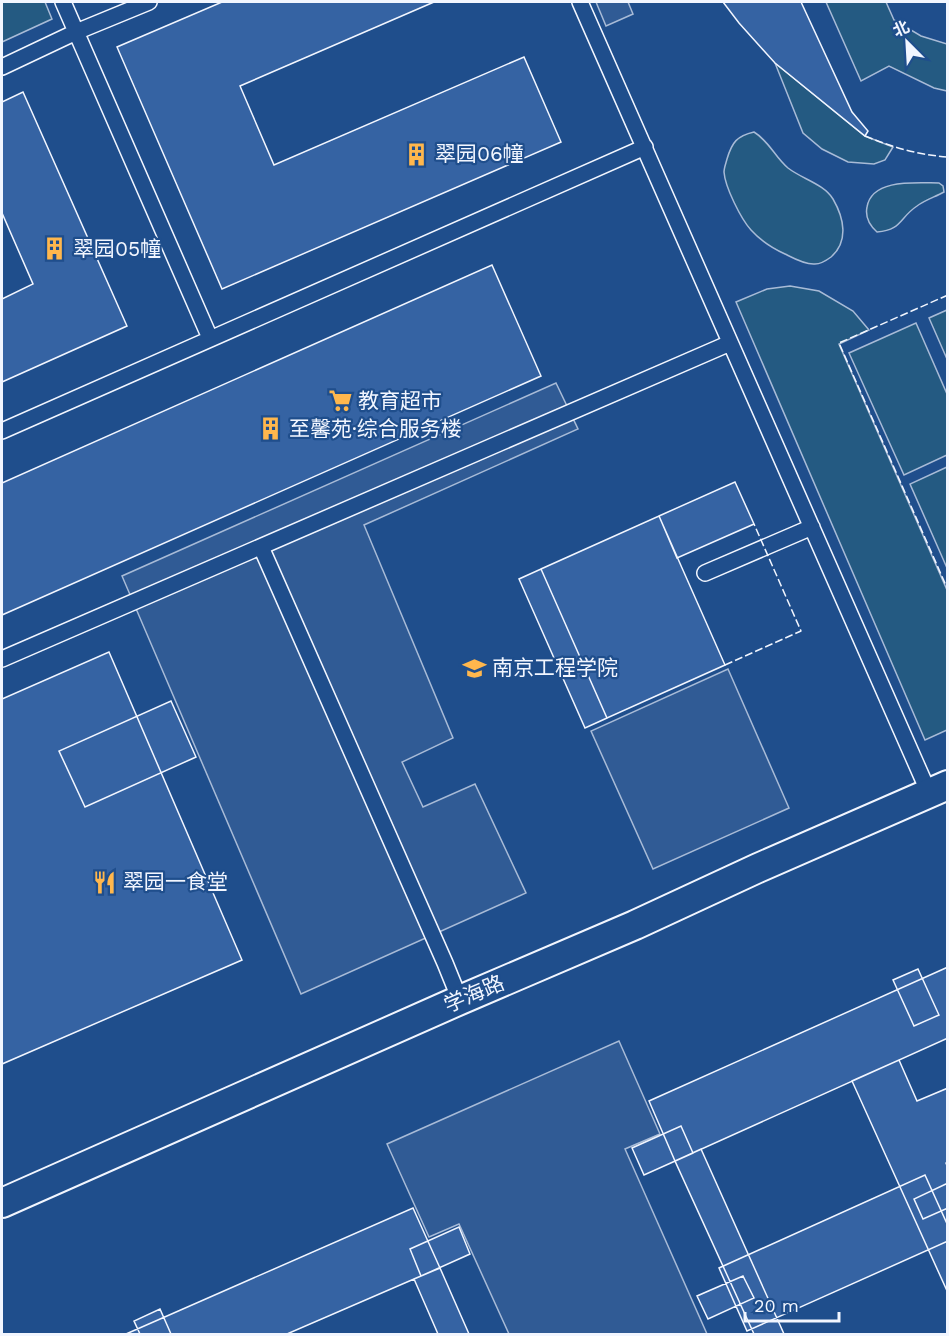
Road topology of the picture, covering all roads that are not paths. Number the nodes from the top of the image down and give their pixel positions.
1 (63, 2) edge
2 (149, 2) edge
3 (580, 2) edge
4 (76, 32) junction
5 (2, 67) edge
6 (645, 147) junction
7 (210, 338) junction
8 (730, 343) junction
9 (2, 431) edge
10 (812, 527) junction
11 (261, 547) junction
12 (705, 573) dead end
13 (2, 659) edge
14 (938, 789) edge
15 (460, 1000) junction
16 (2, 1203) edge

1 - 4 lane
2 - 4 lane
3 - 6 lane
4 - 5 lane
4 - 7 lane
6 - 7 lane
6 - 8 lane
7 - 9 lane
8 - 10 lane
8 - 11 lane
10 - 12 lane
10 - 14 lane
11 - 13 lane
11 - 15 lane
14 - 15 street, 学海路
15 - 16 street, 学海路

